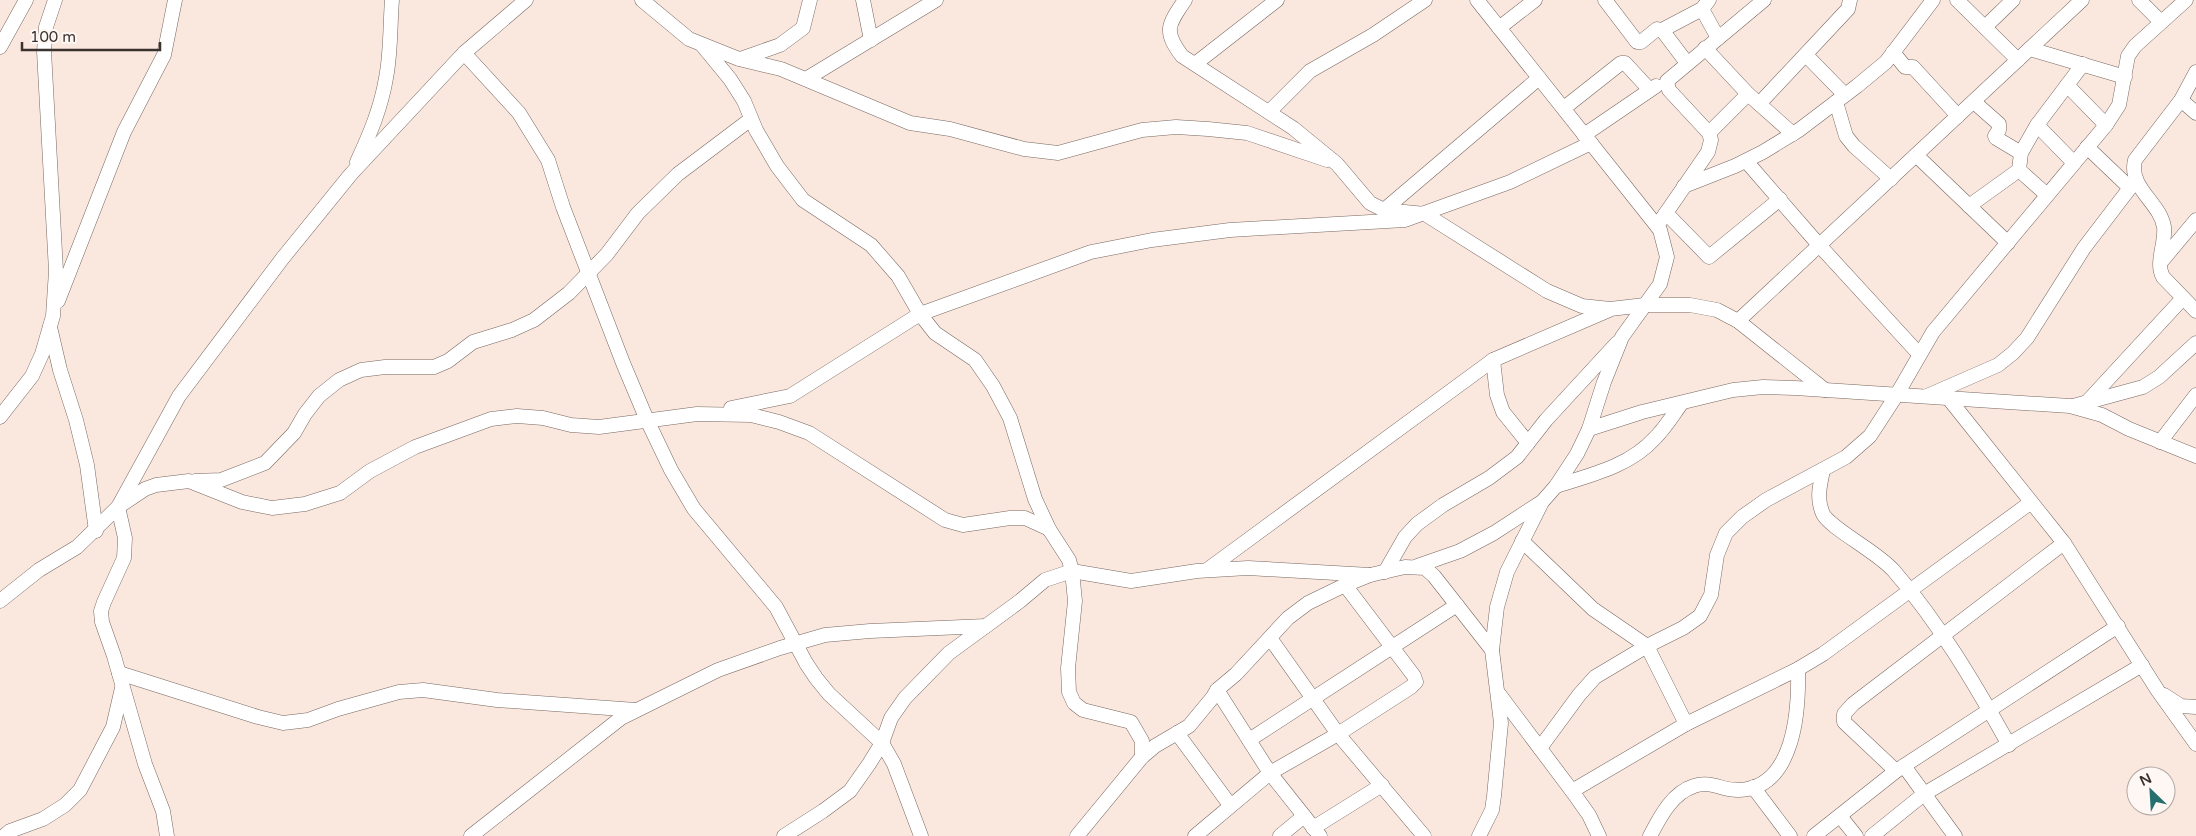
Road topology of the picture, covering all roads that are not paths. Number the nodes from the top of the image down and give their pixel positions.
1 (26, 0) edge
2 (55, 0) edge
3 (175, 0) edge
4 (392, 0) edge
5 (526, 0) edge
6 (642, 0) edge
7 (810, 0) edge
8 (863, 0) edge
9 (936, 0) edge
10 (1185, 0) edge
11 (1277, 0) edge
12 (1425, 0) edge
13 (1477, 0) edge
14 (1535, 0) edge
15 (1605, 0) edge
16 (1764, 0) edge
17 (1842, 0) edge
18 (1850, 0) edge
19 (1933, 0) edge
20 (1957, 0) edge
21 (2013, 0) edge
22 (2082, 0) edge
23 (2139, 0) edge
24 (2186, 0) edge
25 (1706, 4) edge
26 (2161, 22) junction
27 (1985, 27) junction
28 (1500, 28) junction
29 (1662, 30) junction
30 (1718, 38) junction
31 (871, 40) junction
32 (702, 44) junction
33 (0, 47) edge
34 (1705, 48) junction
35 (2030, 49) junction
36 (1893, 52) junction
37 (464, 53) junction
38 (1806, 55) junction
39 (739, 59) junction
40 (2018, 60) junction
41 (1687, 63) junction
42 (1195, 64) junction
43 (2083, 64) junction
44 (2196, 72) edge
45 (1539, 78) junction
46 (2125, 78) junction
47 (806, 79) junction
48 (1667, 81) junction
49 (2068, 85) junction
50 (1649, 89) junction
51 (1748, 94) junction
52 (1840, 99) junction
53 (2180, 100) junction
54 (1974, 102) junction
55 (1759, 104) junction
56 (1564, 108) junction
57 (1269, 112) junction
58 (2196, 113) edge
59 (1958, 116) junction
60 (751, 119) junction
61 (2037, 125) junction
62 (2106, 125) junction
63 (1708, 133) junction
64 (1792, 134) junction
65 (1588, 139) junction
66 (2087, 147) junction
67 (2021, 153) junction
68 (1916, 155) junction
69 (1746, 161) junction
70 (2074, 163) junction
71 (1337, 164) junction
72 (2019, 170) junction
73 (351, 174) junction
74 (1891, 179) junction
75 (2133, 184) junction
76 (1684, 186) junction
77 (2047, 195) junction
78 (1780, 200) junction
79 (1969, 206) junction
80 (1384, 210) junction
81 (1666, 213) junction
82 (1424, 214) junction
83 (2196, 220) edge
84 (1657, 226) junction
85 (2008, 243) junction
86 (1819, 245) junction
87 (2160, 264) junction
88 (590, 273) junction
89 (2183, 298) junction
90 (1645, 305) junction
91 (1610, 309) junction
92 (2196, 311) edge
93 (920, 314) junction
94 (51, 321) junction
95 (1738, 322) junction
96 (1622, 337) junction
97 (2196, 343) edge
98 (1919, 354) junction
99 (1493, 360) junction
100 (1825, 390) junction
101 (2196, 395) edge
102 (1896, 396) junction
103 (1924, 397) junction
104 (1949, 399) junction
105 (2086, 402) junction
106 (1681, 404) junction
107 (2070, 406) junction
108 (697, 414) junction
109 (0, 417) edge
110 (647, 420) junction
111 (1589, 429) junction
112 (2160, 442) junction
113 (1528, 443) junction
114 (2196, 456) edge
115 (1823, 470) junction
116 (189, 481) junction
117 (1556, 486) junction
118 (1542, 502) junction
119 (2030, 503) junction
120 (118, 507) junction
121 (1049, 529) junction
122 (96, 531) junction
123 (1522, 541) junction
124 (2064, 543) junction
125 (1417, 566) junction
126 (1072, 571) junction
127 (1207, 571) junction
128 (1385, 572) junction
129 (1370, 575) junction
130 (1345, 585) junction
131 (1909, 590) junction
132 (0, 601) edge
133 (1457, 605) junction
134 (986, 626) junction
135 (2118, 626) junction
136 (1943, 637) junction
137 (1270, 638) junction
138 (795, 643) junction
139 (1391, 646) junction
140 (1647, 646) junction
141 (1492, 650) junction
142 (2142, 665) junction
143 (1798, 668) junction
144 (121, 679) junction
145 (1217, 690) junction
146 (2158, 691) junction
147 (1499, 694) junction
148 (1313, 698) junction
149 (2196, 707) edge
150 (636, 710) junction
151 (1990, 711) junction
152 (1686, 724) junction
153 (1177, 733) junction
154 (1338, 734) junction
155 (1249, 740) junction
156 (882, 742) junction
157 (2009, 744) junction
158 (2196, 744) edge
159 (1540, 748) junction
160 (1142, 757) junction
161 (1900, 769) junction
162 (1270, 773) junction
163 (1382, 785) junction
164 (1753, 787) junction
165 (1572, 790) junction
166 (1924, 794) junction
167 (1230, 806) junction
168 (1304, 816) junction
169 (1840, 816) junction
170 (1316, 832) edge
171 (4, 836) edge
172 (166, 836) edge
173 (471, 836) edge
174 (784, 836) edge
175 (921, 836) edge
176 (1077, 836) edge
177 (1195, 836) edge
178 (1280, 836) edge
179 (1424, 836) edge
180 (1480, 836) edge
181 (1599, 836) edge
182 (1650, 836) edge
183 (1790, 836) edge
184 (1814, 836) edge
185 (1856, 836) edge
186 (1872, 836) edge
187 (1955, 836) edge

1 - 33 street
2 - 94 street
3 - 94 street
4 - 73 street
5 - 37 street
6 - 32 street
7 - 39 street
8 - 31 street
9 - 31 street
10 - 42 street
11 - 42 street
12 - 57 street
13 - 28 street
14 - 28 street
15 - 29 street
16 - 30 street
17 - 18 street
18 - 38 street
19 - 36 street
20 - 27 street
21 - 27 street
22 - 35 street
23 - 26 street
24 - 26 street
25 - 29 street
25 - 30 street
26 - 46 street
27 - 40 street
28 - 45 street
29 - 41 street
30 - 34 street
31 - 47 street
32 - 39 street
32 - 60 street
34 - 41 street
34 - 51 street
35 - 40 street
35 - 43 street
36 - 52 street
36 - 59 street
37 - 73 street
37 - 88 street
38 - 52 street
38 - 55 street
39 - 47 street
40 - 54 street
41 - 48 street
42 - 57 street
43 - 46 street
43 - 49 street
44 - 53 street
45 - 56 street
45 - 80 street
46 - 62 street
47 - 71 street
48 - 50 street
48 - 63 street
49 - 61 street
49 - 62 street
50 - 56 street
50 - 65 street
51 - 55 street
51 - 63 street
52 - 64 street
52 - 74 street
53 - 58 street
53 - 75 street
54 - 59 street
54 - 67 street
55 - 64 street
56 - 65 street
57 - 71 street
59 - 68 street
60 - 88 street
60 - 93 street
61 - 67 street
61 - 70 street
62 - 66 street
63 - 76 street
64 - 69 street
65 - 82 street
65 - 84 street
66 - 70 street
66 - 75 street
67 - 72 street
68 - 74 street
68 - 79 street
69 - 76 street
69 - 78 street
70 - 77 street
71 - 80 street
72 - 77 street
72 - 79 street
73 - 120 street
74 - 86 street
75 - 87 street
75 - 103 street
76 - 81 street
77 - 85 street
78 - 81 street
78 - 86 street
79 - 85 street
80 - 82 street
81 - 84 street
82 - 91 street
82 - 93 street
83 - 87 street
84 - 90 street
85 - 98 street
86 - 95 street
86 - 98 street
87 - 89 street
88 - 110 street
88 - 116 street
89 - 92 street
89 - 105 street
90 - 91 street
90 - 95 street
90 - 96 street
91 - 99 street
93 - 108 street
93 - 121 street
94 - 109 street
94 - 122 street
95 - 100 street
96 - 111 street
96 - 113 street
97 - 105 street
98 - 102 street
99 - 113 street
99 - 127 street
100 - 102 street
100 - 106 street
101 - 112 street
102 - 103 street
102 - 115 street
103 - 104 street
104 - 107 street
104 - 119 street
105 - 107 street
106 - 111 street
106 - 117 street
107 - 112 street
108 - 110 street
108 - 121 street
110 - 116 street
110 - 138 street
111 - 117 street
112 - 114 street
113 - 128 street
115 - 131 street
115 - 140 street
116 - 120 street
117 - 118 street
118 - 123 street
118 - 125 street
119 - 124 street
119 - 131 street
120 - 122 street
120 - 144 street
121 - 126 street
122 - 132 street
123 - 140 street
123 - 141 street
124 - 135 street
124 - 136 street
125 - 128 street
125 - 133 street
126 - 127 street
126 - 134 street
126 - 160 street
127 - 129 street
128 - 129 street
129 - 130 street
130 - 137 street
130 - 139 street
131 - 136 street
131 - 143 street
133 - 139 street
133 - 141 street
134 - 138 street
134 - 156 street
135 - 142 street
135 - 151 street
136 - 151 street
136 - 161 street
137 - 145 street
137 - 148 street
138 - 150 street
138 - 156 street
139 - 148 street
139 - 154 street
140 - 152 street
140 - 159 street
141 - 147 street
142 - 146 street
142 - 157 street
143 - 152 street
143 - 164 street
144 - 150 street
144 - 171 street
144 - 172 street
145 - 153 street
145 - 155 street
146 - 149 street
146 - 158 street
147 - 159 street
147 - 180 street
148 - 154 street
148 - 155 street
150 - 173 street
151 - 157 street
151 - 161 street
152 - 165 street
153 - 160 street
153 - 167 street
154 - 162 street
154 - 163 street
155 - 162 street
156 - 174 street
156 - 175 street
157 - 166 street
159 - 165 street
160 - 176 street
161 - 166 street
161 - 169 street
162 - 167 street
162 - 168 street
163 - 170 street
163 - 179 street
164 - 182 street
164 - 183 street
165 - 181 street
166 - 186 street
166 - 187 street
167 - 177 street
168 - 170 street
168 - 178 street
169 - 184 street
169 - 185 street

